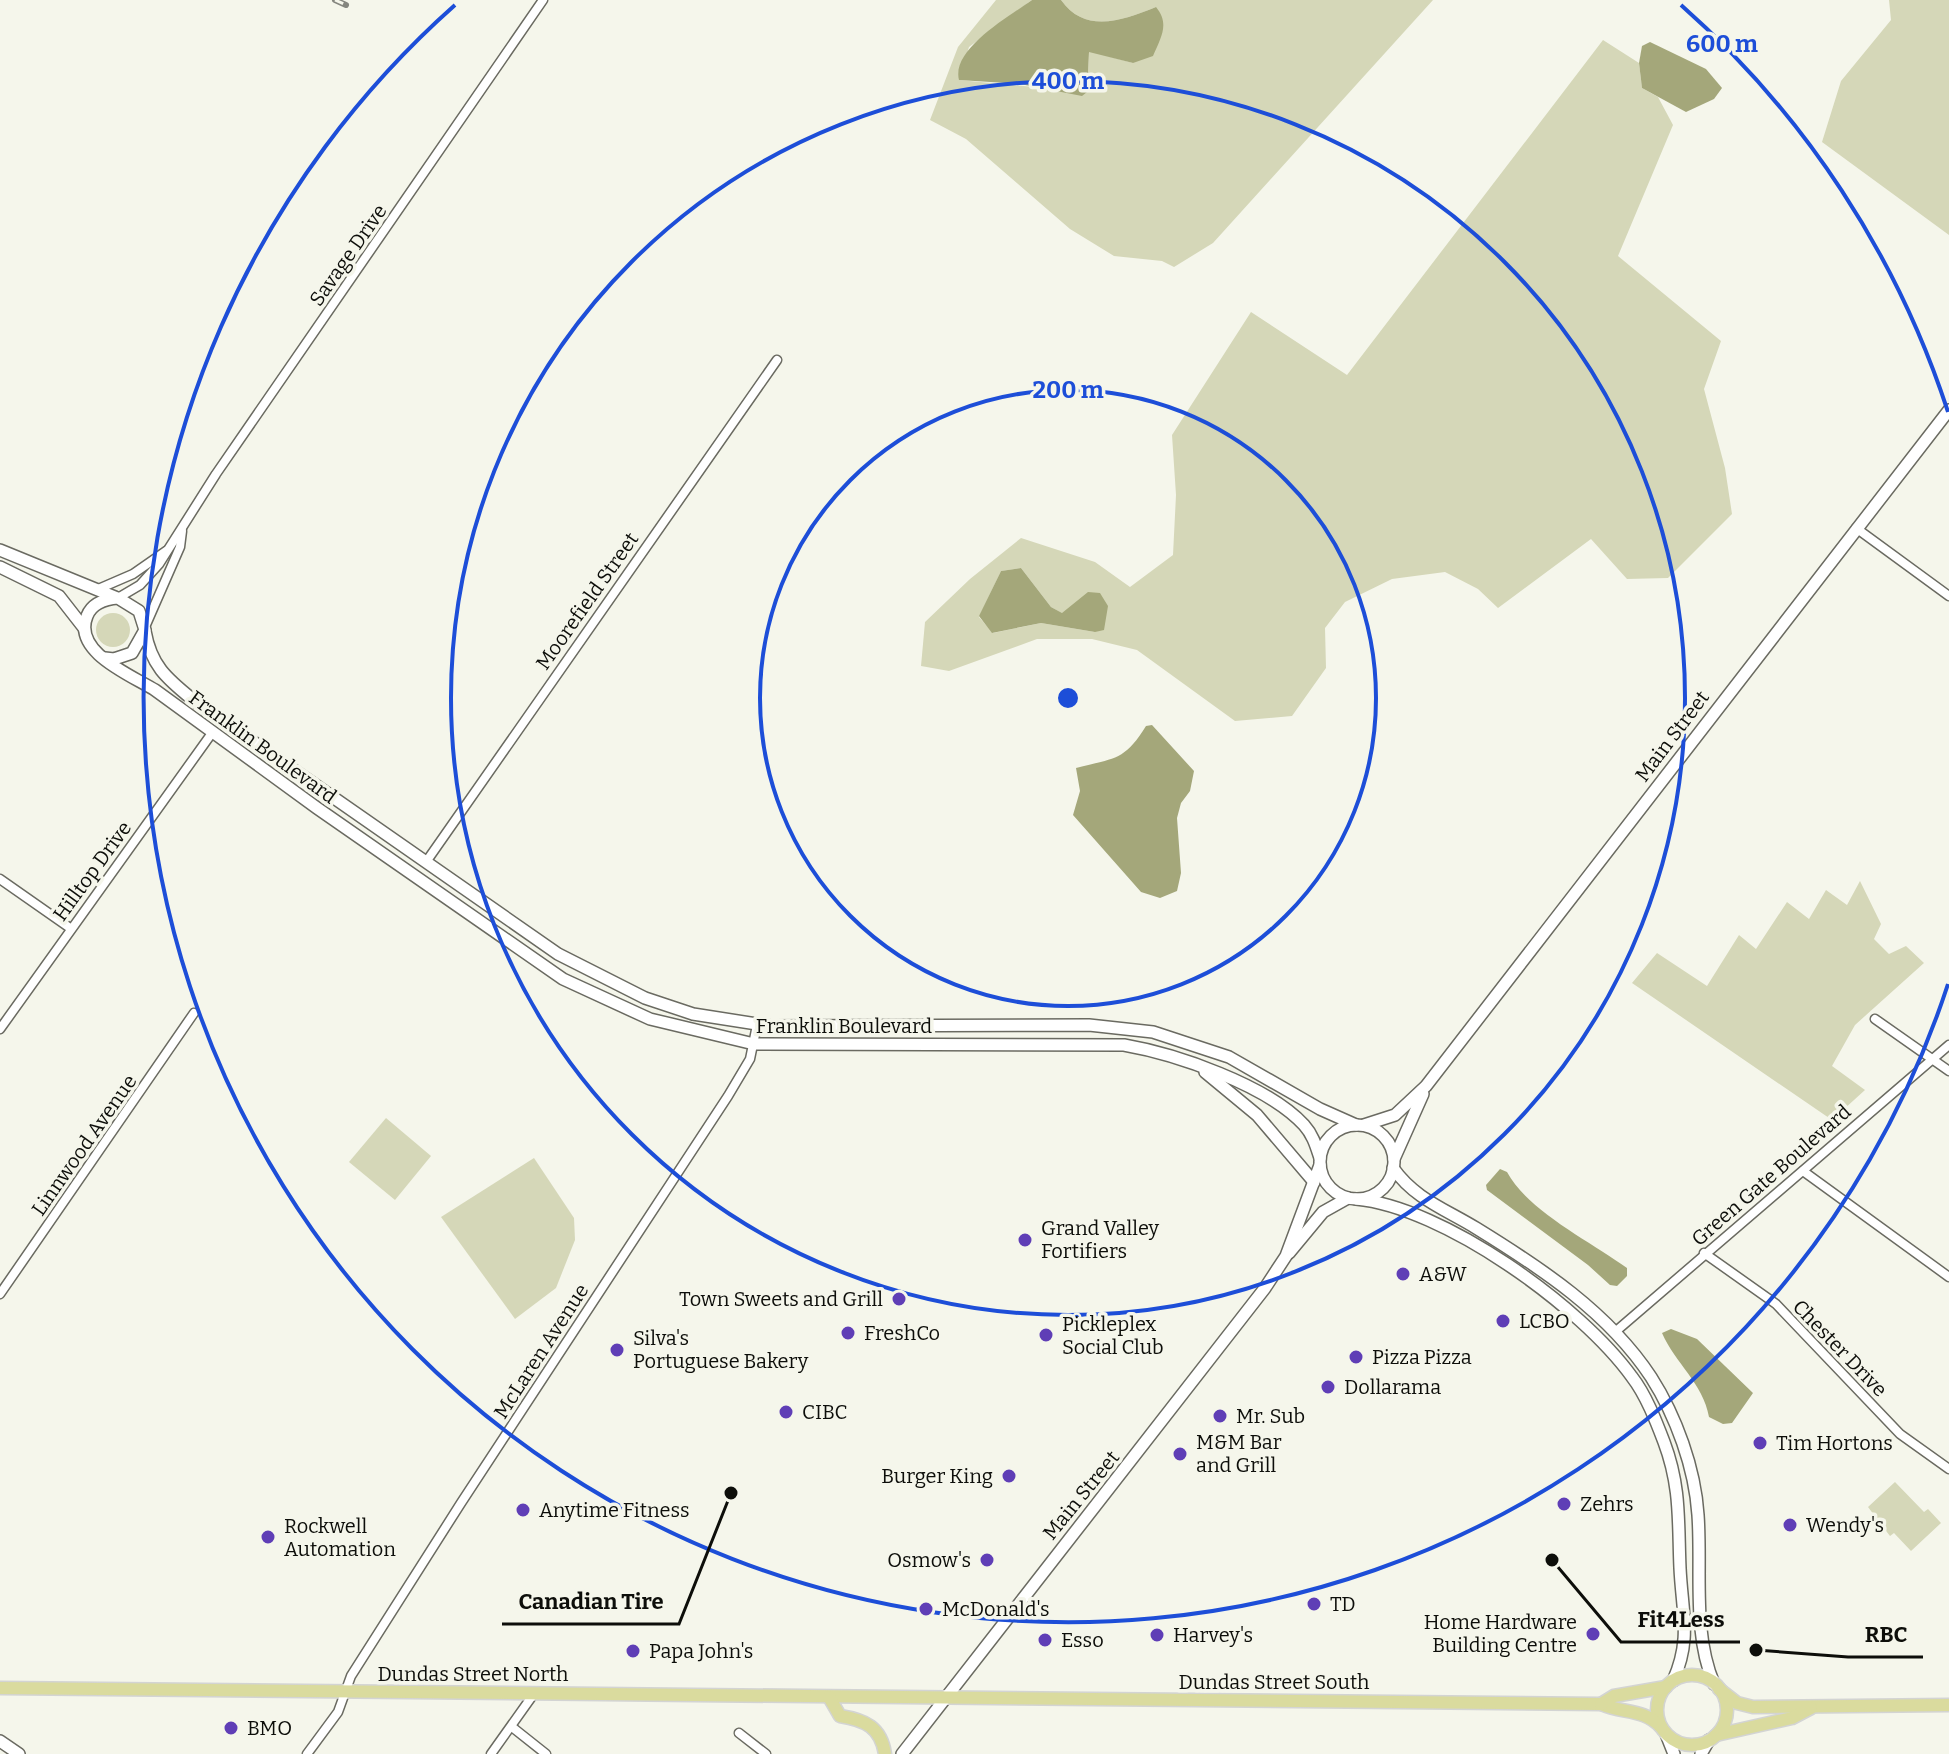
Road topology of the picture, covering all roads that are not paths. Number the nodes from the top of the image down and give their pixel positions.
1 (543, 0) edge
2 (777, 360) dead end
3 (1949, 410) edge
4 (1856, 528) junction
5 (182, 531) junction
6 (0, 550) edge
7 (167, 550) junction
8 (0, 567) edge
9 (96, 590) junction
10 (1949, 596) edge
11 (117, 598) junction
12 (84, 628) junction
13 (145, 629) junction
14 (105, 658) junction
15 (212, 733) junction
16 (426, 862) junction
17 (0, 879) edge
18 (70, 928) junction
19 (194, 1013) dead end
20 (1875, 1019) dead end
21 (757, 1025) junction
22 (0, 1029) edge
23 (754, 1044) junction
24 (1949, 1045) edge
25 (1931, 1060) junction
26 (1191, 1062) junction
27 (1949, 1071) edge
28 (1426, 1086) junction
29 (1360, 1125) junction
30 (1320, 1162) junction
31 (1394, 1164) junction
32 (1803, 1171) junction
33 (1314, 1182) junction
34 (1352, 1198) junction
35 (1704, 1253) junction
36 (1286, 1256) junction
37 (1949, 1277) edge
38 (0, 1294) edge
39 (1615, 1332) junction
40 (1949, 1469) edge
41 (1669, 1684) junction
42 (1717, 1686) junction
43 (0, 1688) edge
44 (345, 1693) junction
45 (533, 1695) junction
46 (829, 1697) junction
47 (946, 1700) junction
48 (1601, 1704) junction
49 (1949, 1705) edge
50 (1811, 1708) junction
51 (512, 1727) junction
52 (1664, 1731) junction
53 (739, 1733) dead end
54 (1712, 1738) junction
55 (0, 1741) edge
56 (19, 1754) edge
57 (307, 1754) edge
58 (491, 1754) edge
59 (546, 1754) edge
60 (766, 1754) edge
61 (885, 1754) edge
62 (902, 1754) edge
63 (1674, 1754) edge
64 (1701, 1754) edge

1 - 5 street, Savage Drive
2 - 16 street, Moorefield Street
3 - 4 main road, Main Street
4 - 10 street
4 - 28 main road, Main Street
5 - 7 street, Savage Drive
5 - 13 street, Savage Drive
6 - 9 main road
7 - 9 street
7 - 11 street, Savage Drive
8 - 12 main road
9 - 11 main road
11 - 12 main road
11 - 13 main road
12 - 14 main road
13 - 14 main road
13 - 16 main road, Franklin Boulevard
14 - 15 main road, Franklin Boulevard
15 - 18 street, Hilltop Drive
15 - 23 main road, Franklin Boulevard
16 - 21 main road, Franklin Boulevard
17 - 18 street
18 - 22 street, Hilltop Drive
19 - 38 street, Linnwood Avenue
20 - 25 street
21 - 23 street, McLaren Avenue
21 - 29 main road, Franklin Boulevard
23 - 26 main road, Franklin Boulevard
23 - 44 street, McLaren Avenue
24 - 25 street, Green Gate Boulevard
25 - 27 street
25 - 32 street, Green Gate Boulevard
26 - 30 main road, Franklin Boulevard
26 - 33 main road
28 - 29 main road, Main Street
28 - 31 main road, Main Street
29 - 30 main road
29 - 31 main road
30 - 33 main road, Main Street
30 - 34 main road
31 - 34 main road
31 - 39 main road
32 - 35 street, Green Gate Boulevard
32 - 37 street
33 - 36 main road, Main Street
34 - 36 main road, Main Street
34 - 41 main road
35 - 39 street, Green Gate Boulevard
35 - 40 street, Chester Drive
36 - 47 main road, Main Street
39 - 42 main road
41 - 42 main road
41 - 48 main road, Dundas Street South
41 - 52 main road
42 - 50 main road
42 - 54 main road
43 - 44 main road, Dundas Street North
44 - 45 main road, Dundas Street North
44 - 57 street, McLaren Avenue
45 - 46 main road, Dundas Street North
45 - 51 street
46 - 47 main road, Dundas Street North
46 - 61 main road
47 - 48 main road, Dundas Street South
47 - 62 main road, Main Street
48 - 52 main road, Dundas Street South
49 - 50 main road
50 - 54 main road
51 - 58 street
51 - 59 street
52 - 54 main road
52 - 63 main road
53 - 60 street
54 - 64 main road
55 - 56 main road

